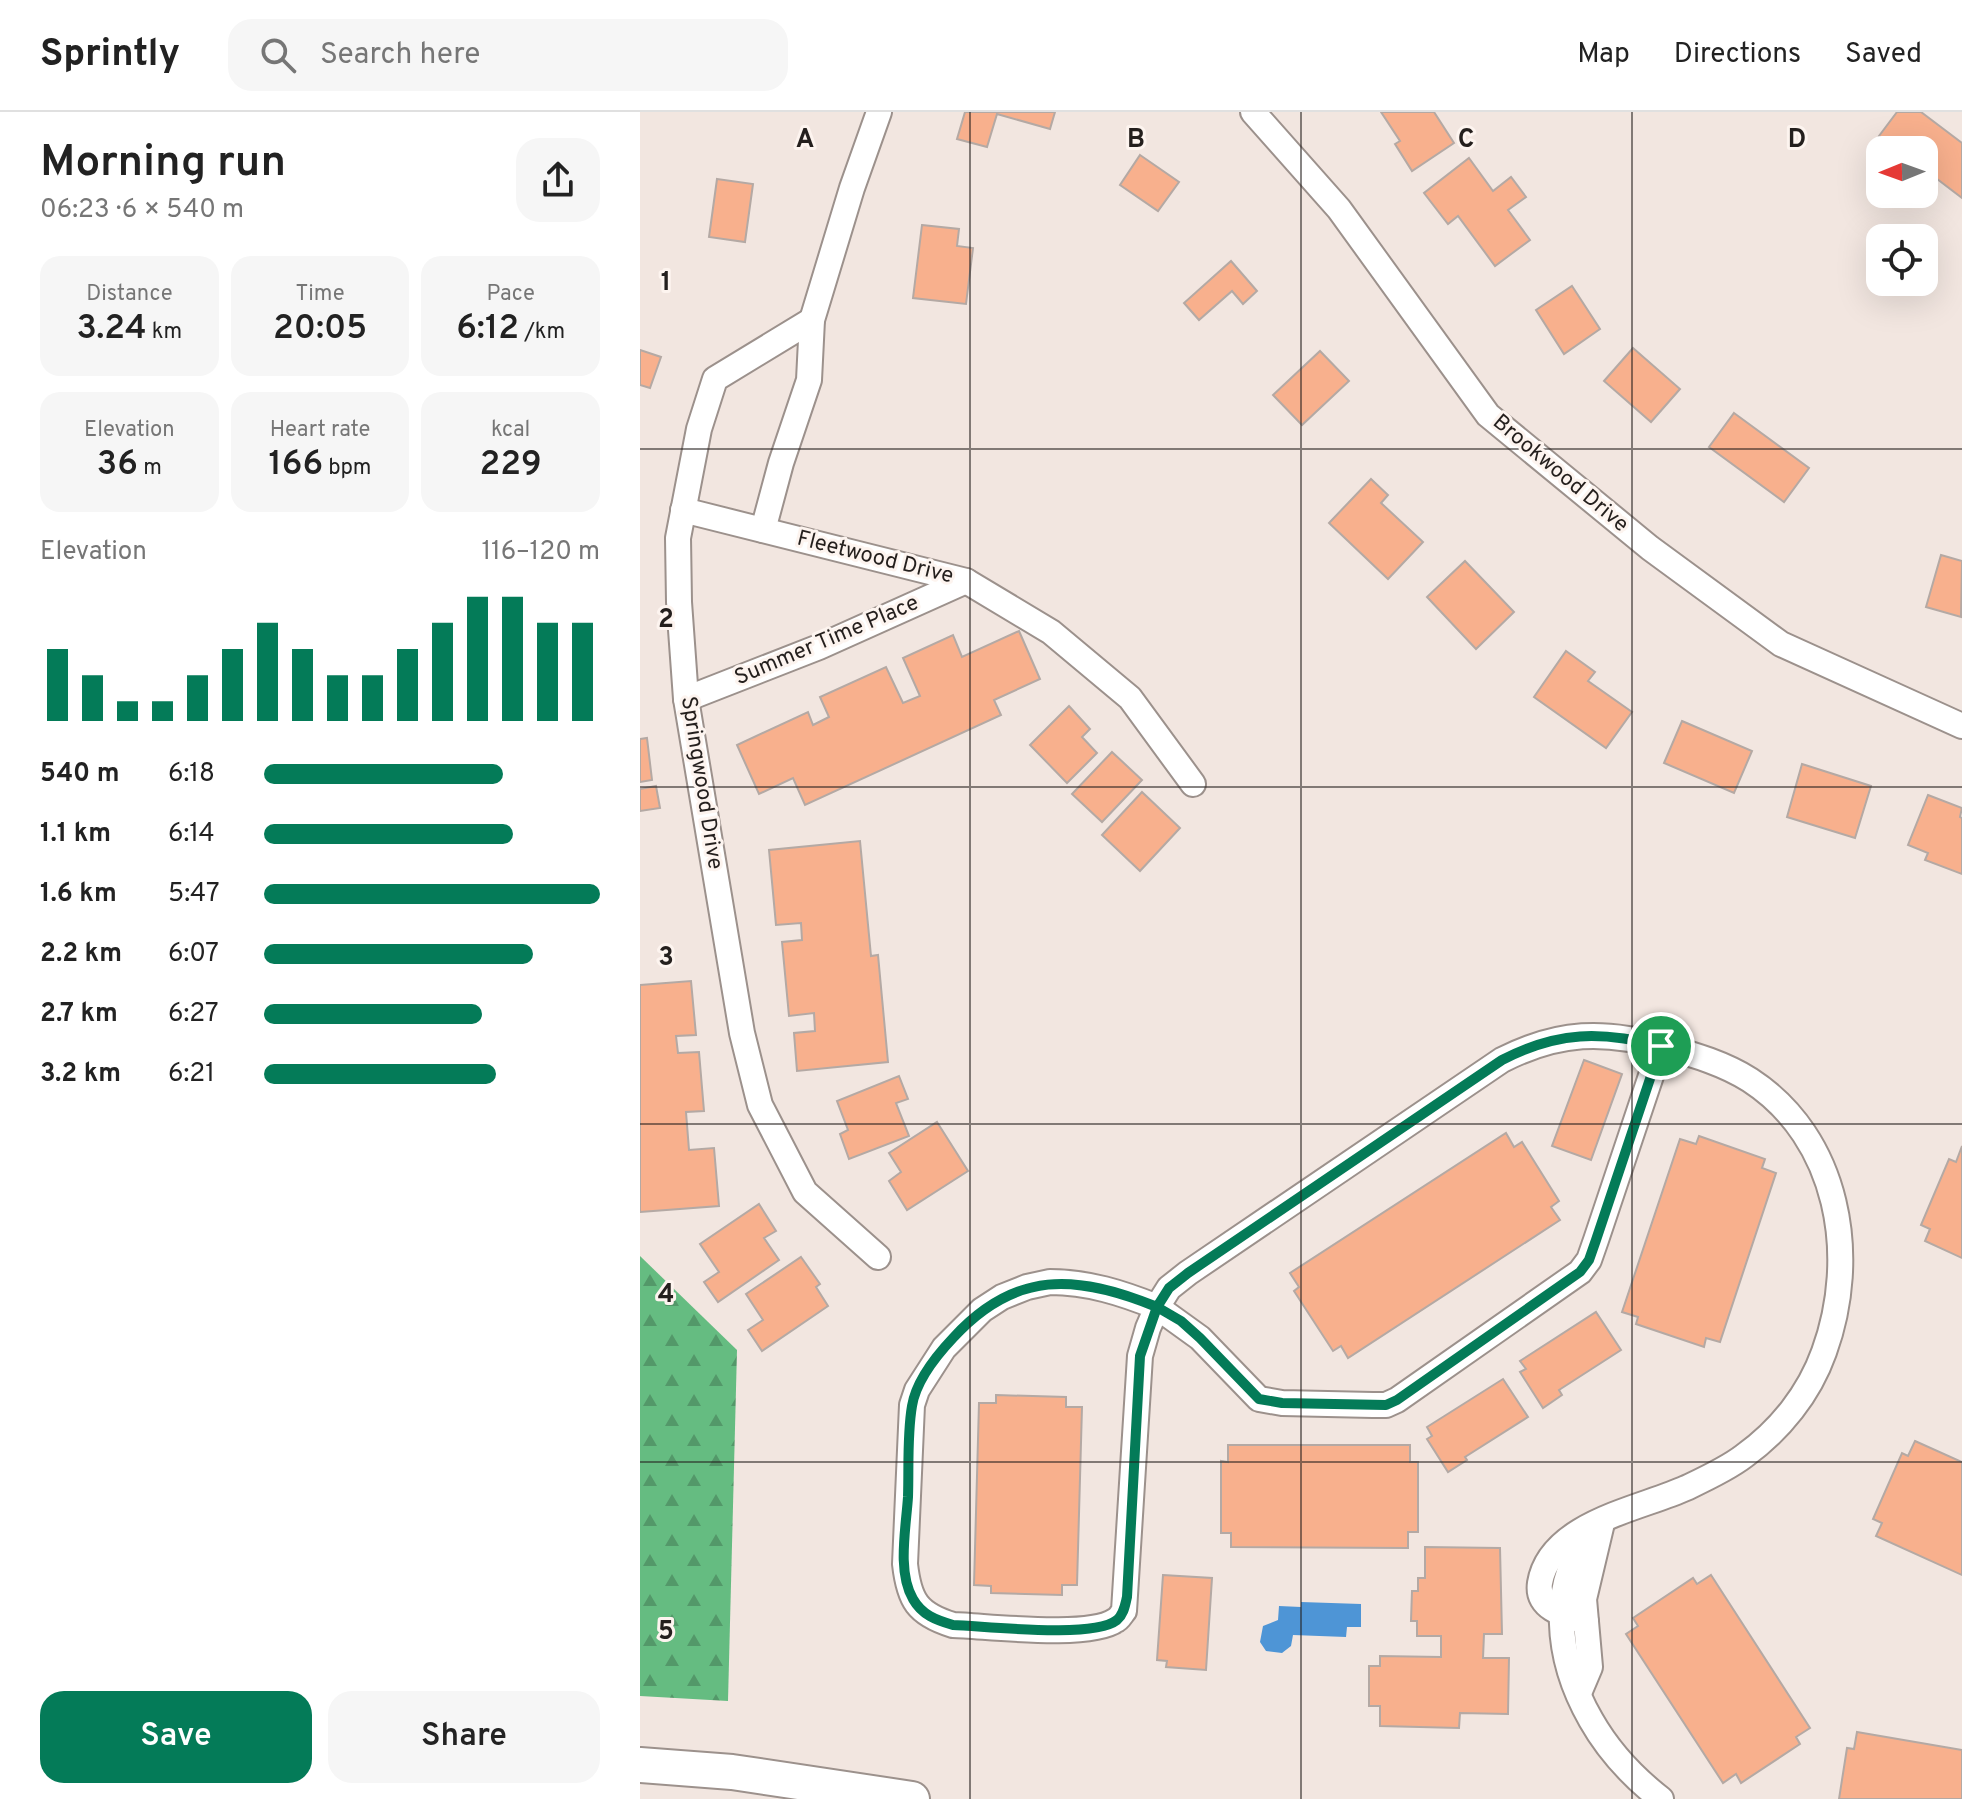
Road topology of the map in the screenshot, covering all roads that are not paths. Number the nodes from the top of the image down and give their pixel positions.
1 (879, 112) edge
2 (1253, 112) edge
3 (812, 320) junction
4 (683, 510) junction
5 (763, 530) junction
6 (966, 581) junction
7 (686, 699) junction
8 (1962, 726) edge
9 (1193, 784) dead end
10 (1661, 1046) junction
11 (878, 1257) dead end
12 (1157, 1307) junction
13 (1602, 1521) junction
14 (1561, 1615) junction
15 (1586, 1622) junction
16 (1579, 1693) junction
17 (640, 1765) edge
18 (912, 1799) edge
19 (1661, 1799) edge

1 - 3 street
2 - 8 street, Brookwood Drive
3 - 4 street, Springwood Drive
3 - 5 street
4 - 5 street, Fleetwood Drive
4 - 7 street, Springwood Drive
5 - 6 street, Fleetwood Drive
6 - 7 street, Summer Time Place
6 - 9 street, Fleetwood Drive
7 - 11 street, Springwood Drive
10 - 12 street
10 - 12 street
10 - 13 street
12 - 12 street
13 - 14 street
13 - 15 street
14 - 15 street
14 - 16 street
15 - 16 street
16 - 19 street
17 - 18 main road

